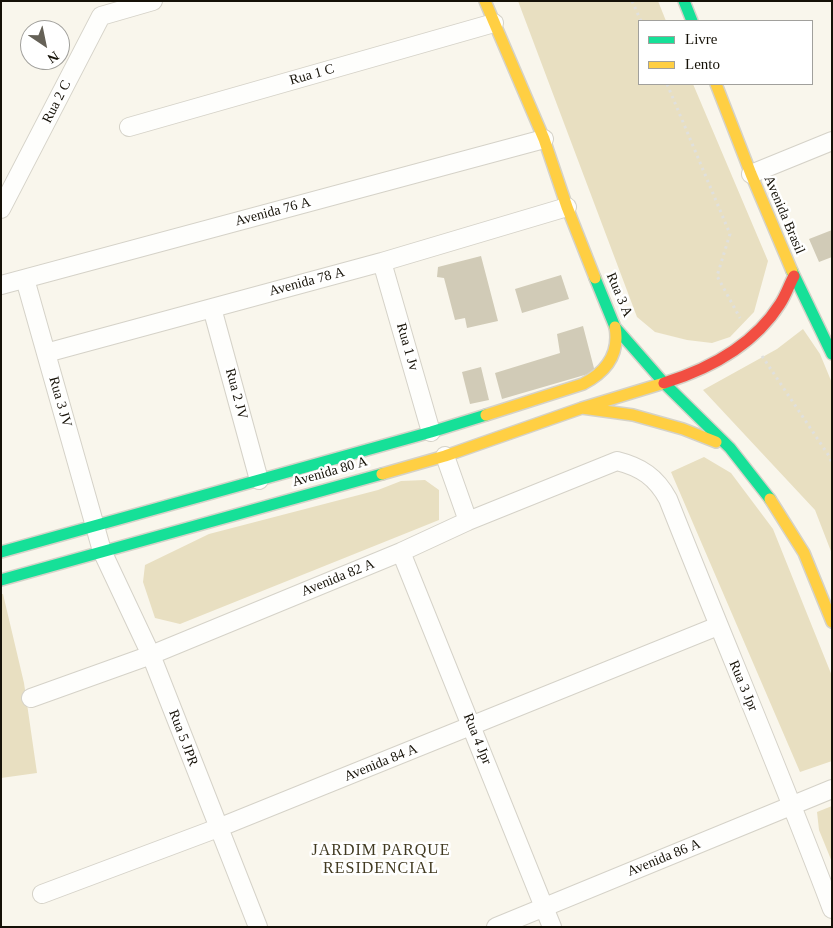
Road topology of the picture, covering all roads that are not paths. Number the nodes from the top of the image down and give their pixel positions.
1 (153, 1) edge
2 (485, 1) edge
3 (684, 1) edge
4 (692, 20) edge
5 (494, 23) junction
6 (716, 85) edge
7 (129, 127) dead end
8 (544, 139) junction
9 (832, 141) edge
10 (751, 174) junction
11 (567, 207) junction
12 (1, 209) edge
13 (382, 262) junction
14 (794, 276) junction
15 (25, 279) junction
16 (1, 285) edge
17 (212, 308) junction
18 (615, 327) junction
19 (46, 353) junction
20 (832, 354) edge
21 (664, 383) junction
22 (582, 408) junction
23 (431, 432) junction
24 (730, 448) junction
25 (445, 456) junction
26 (642, 470) joint
27 (260, 480) junction
28 (468, 521) junction
29 (94, 525) junction
30 (102, 551) junction
31 (1, 552) edge
32 (401, 552) junction
33 (1, 580) edge
34 (832, 622) edge
35 (718, 626) junction
36 (152, 655) junction
37 (31, 698) dead end
38 (471, 726) junction
39 (832, 789) edge
40 (793, 805) junction
41 (218, 828) junction
42 (42, 894) dead end
43 (545, 908) junction
44 (832, 909) edge
45 (258, 927) edge
46 (496, 927) edge
47 (552, 927) edge

1 - 12 street, Rua 2 C
2 - 5 main road, Rua 3 A
3 - 4 main road
5 - 7 street, Rua 1 C
5 - 8 main road, Rua 3 A
6 - 10 main road, Avenida Brasil
8 - 11 main road, Rua 3 A
8 - 15 street, Avenida 76 A
9 - 10 street
10 - 14 main road, Avenida Brasil
11 - 13 street, Avenida 78 A
11 - 18 main road, Rua 3 A
13 - 17 street, Avenida 78 A
13 - 23 street, Rua 1 Jv
14 - 20 main road, Avenida Brasil
14 - 21 main road, Avenida 80 A
15 - 16 street, Avenida 76 A
15 - 19 street, Rua 3 JV
17 - 19 street, Avenida 78 A
17 - 27 street, Rua 2 JV
18 - 21 main road, Rua 3 A
18 - 23 main road, Avenida 80 A
19 - 29 street, Rua 3 JV
21 - 22 main road, Avenida 80 A
21 - 24 main road, Rua 3 A
22 - 24 main road
22 - 25 main road, Avenida 80 A
23 - 27 main road, Avenida 80 A
24 - 34 main road, Rua 3 A
25 - 28 street
25 - 30 main road, Avenida 80 A
26 - 28 street, Avenida 82 A
26 - 35 street, Rua 3 Jpr
27 - 29 main road, Avenida 80 A
28 - 32 street, Avenida 82 A
29 - 30 street, Rua 3 JV
29 - 31 main road, Avenida 80 A
30 - 33 main road, Avenida 80 A
30 - 36 street, Rua 5 JPR
32 - 36 street, Avenida 82 A
32 - 38 street, Rua 4 Jpr
35 - 38 street, Avenida 84 A
35 - 40 street, Rua 3 Jpr
36 - 37 street, Avenida 82 A
36 - 41 street, Rua 5 JPR
38 - 41 street, Avenida 84 A
38 - 43 street, Rua 4 Jpr
39 - 40 street, Avenida 86 A
40 - 43 street, Avenida 86 A
40 - 44 street, Rua 3 Jpr
41 - 42 street, Avenida 84 A
41 - 45 street, Rua 5 JPR
43 - 46 street, Avenida 86 A
43 - 47 street, Rua 4 Jpr

